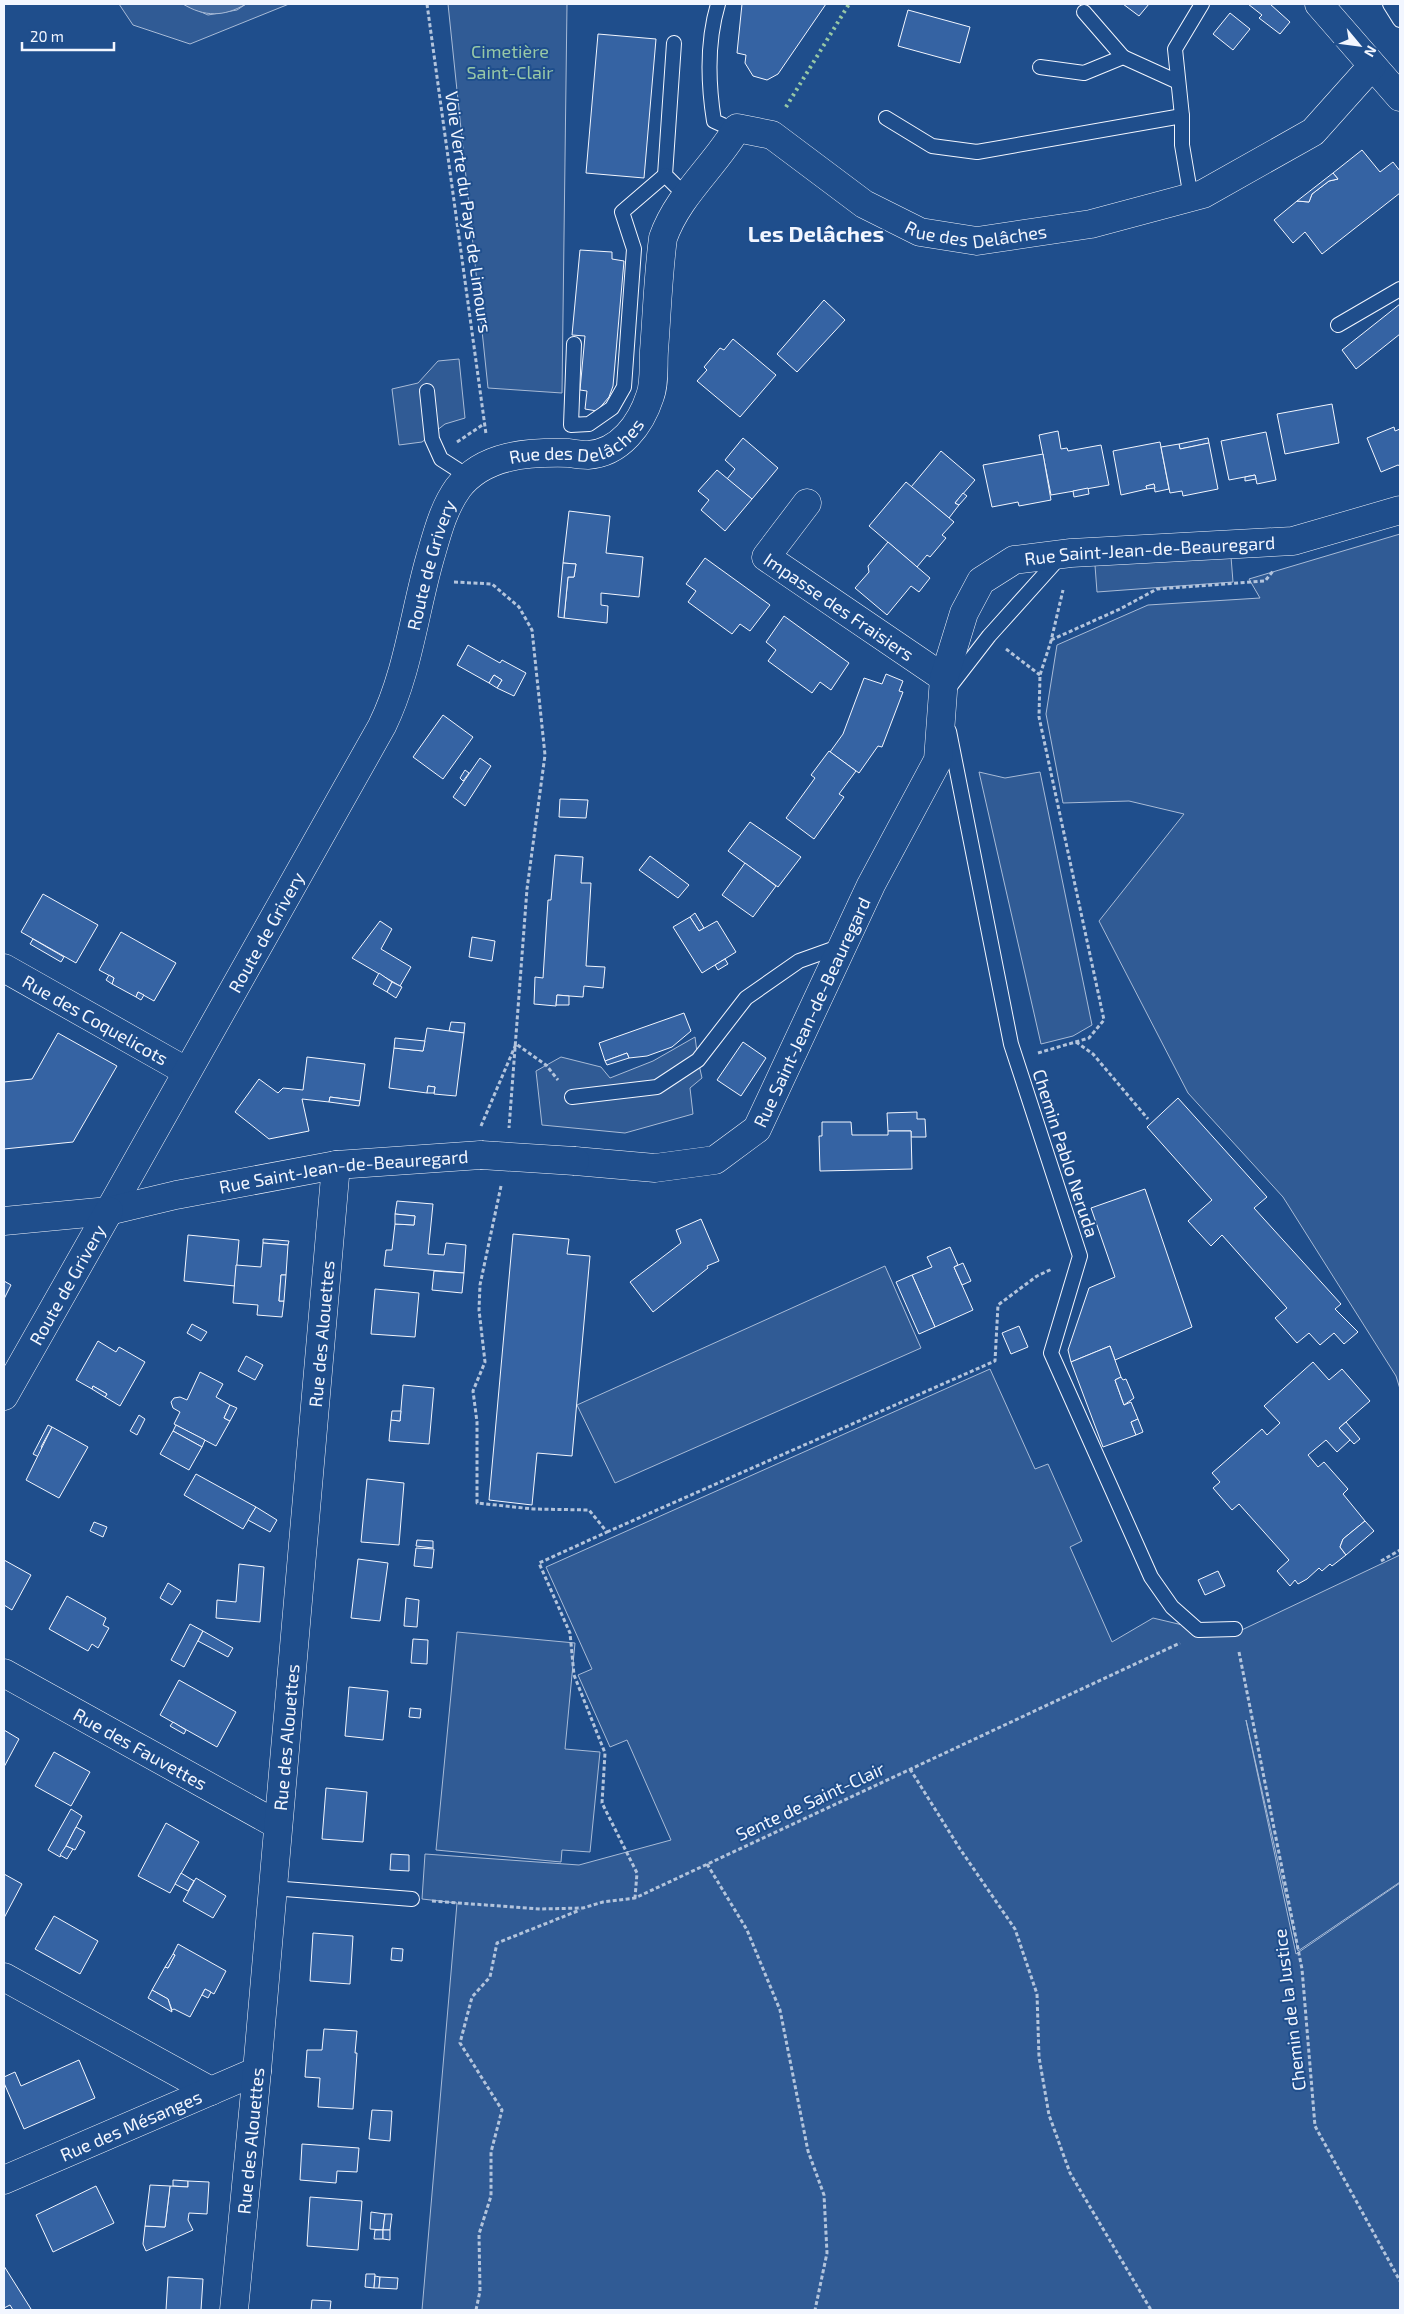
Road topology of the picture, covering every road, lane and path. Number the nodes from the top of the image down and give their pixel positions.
1 (427, 4) edge
2 (718, 4) edge
3 (1202, 4) edge
4 (1318, 4) edge
5 (1390, 4) edge
6 (1084, 12) dead end
7 (1400, 20) edge
8 (674, 43) dead end
9 (1123, 57) junction
10 (1372, 66) junction
11 (1040, 67) dead end
12 (1178, 82) junction
13 (1400, 97) edge
14 (1182, 116) junction
15 (886, 118) dead end
16 (736, 131) junction
17 (665, 175) junction
18 (686, 196) junction
19 (1191, 198) junction
20 (1400, 288) edge
21 (1338, 325) dead end
22 (574, 344) dead end
23 (427, 391) dead end
24 (441, 459) junction
25 (493, 460) joint
26 (468, 477) junction
27 (807, 504) dead end
28 (1400, 510) edge
29 (1066, 554) junction
30 (1276, 568) dead end
31 (426, 573) junction
32 (1051, 641) junction
33 (944, 692) junction
34 (545, 755) dead end
35 (844, 944) junction
36 (4, 968) edge
37 (1076, 1042) junction
38 (1016, 1059) junction
39 (186, 1071) junction
40 (572, 1097) joint
41 (1148, 1118) dead end
42 (477, 1155) junction
43 (336, 1165) junction
44 (109, 1211) junction
45 (4, 1222) edge
46 (1080, 1256) junction
47 (4, 1396) edge
48 (477, 1503) dead end
49 (607, 1532) junction
50 (1400, 1550) edge
51 (1381, 1561) dead end
52 (1234, 1629) joint
53 (1198, 1630) junction
54 (4, 1673) edge
55 (910, 1769) junction
56 (278, 1825) junction
57 (707, 1864) junction
58 (272, 1888) junction
59 (635, 1898) junction
60 (412, 1899) joint
61 (583, 1908) junction
62 (4, 1977) edge
63 (257, 2071) junction
64 (211, 2091) junction
65 (4, 2180) edge
66 (1400, 2281) edge
67 (234, 2310) edge
68 (476, 2310) edge
69 (815, 2310) edge
70 (1151, 2310) edge

1 - 24 path, Voie Verte du Pays de Limours
2 - 16 lane
3 - 12 lane
4 - 10 street
5 - 7 lane
6 - 9 lane
8 - 17 lane
9 - 11 lane
9 - 12 lane
10 - 13 street
10 - 19 street, Rue des Delâches
12 - 14 lane
14 - 15 lane
14 - 19 lane
16 - 18 street, Rue des Delâches
16 - 19 street, Rue des Delâches
17 - 18 lane
17 - 22 lane
18 - 25 street, Rue des Delâches
20 - 21 lane
23 - 24 lane
24 - 26 lane
25 - 26 street, Route de Grivery
26 - 31 street, Route de Grivery
27 - 33 street, Impasse des Fraisiers
28 - 29 street, Rue Saint-Jean-de-Beauregard
29 - 32 path
29 - 33 lane
29 - 33 street, Rue Saint-Jean-de-Beauregard
30 - 32 path
31 - 34 path
31 - 39 street, Route de Grivery
32 - 37 path
33 - 35 street, Rue Saint-Jean-de-Beauregard
33 - 38 lane, Chemin Pablo Neruda
35 - 40 lane
35 - 42 street, Rue Saint-Jean-de-Beauregard, bridge
36 - 39 street, Rue des Coquelicots
37 - 38 path
37 - 41 path
38 - 46 lane, Chemin Pablo Neruda
39 - 44 street, Route de Grivery
40 - 42 path
42 - 43 street, Rue Saint-Jean-de-Beauregard
43 - 44 street, Rue Saint-Jean-de-Beauregard
43 - 56 street, Rue des Alouettes
44 - 45 street, Rue Saint-Jean-de-Beauregard
44 - 47 street, Route de Grivery
46 - 49 path
46 - 53 lane, Chemin Pablo Neruda
48 - 49 path
49 - 59 path
50 - 51 path
52 - 53 lane
52 - 66 path, Chemin de la Justice
53 - 55 path, Sente de Saint-Clair
54 - 56 street, Rue des Fauvettes
55 - 57 path, Sente de Saint-Clair
55 - 70 path
56 - 58 street, Rue des Alouettes
57 - 59 path, Sente de Saint-Clair
57 - 69 path
58 - 60 lane
58 - 63 street, Rue des Alouettes
59 - 61 path, Sente de Saint-Clair
60 - 61 path, Sente de Saint-Clair
61 - 68 path
62 - 64 street
63 - 64 street, Rue des Mésanges
63 - 67 street, Rue des Alouettes
64 - 65 street, Rue des Mésanges

